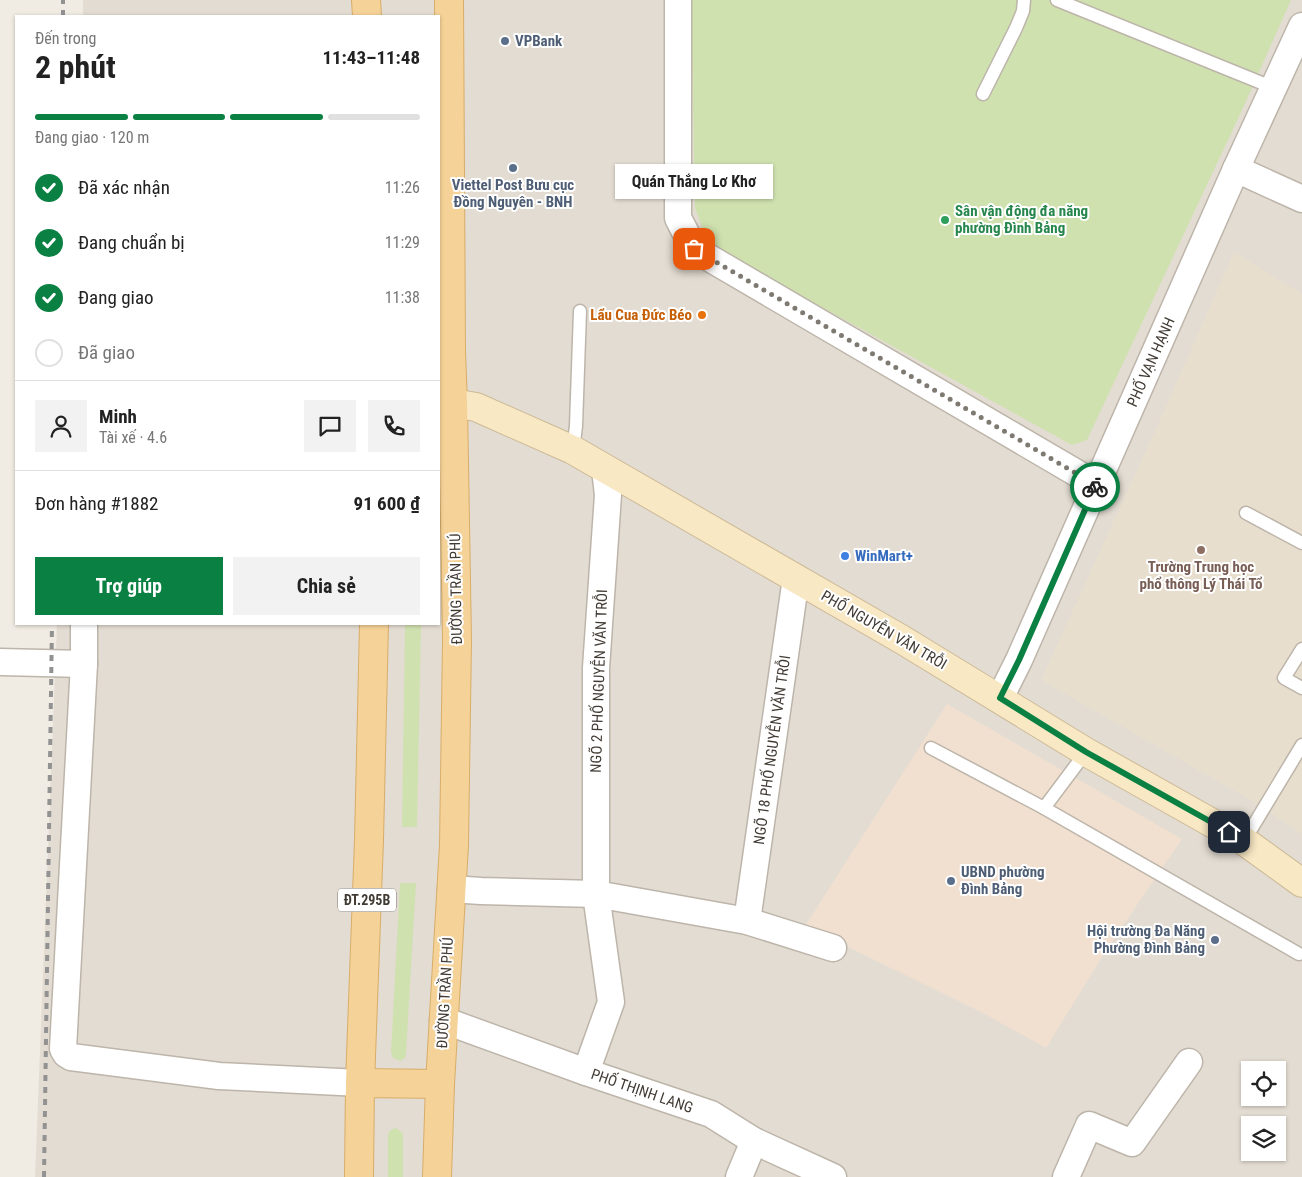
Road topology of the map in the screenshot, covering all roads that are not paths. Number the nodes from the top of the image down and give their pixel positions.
1 (366, 0) edge
2 (449, 0) edge
3 (678, 0) edge
4 (1024, 0) edge
5 (1057, 0) edge
6 (367, 15) edge
7 (1302, 26) edge
8 (1274, 88) junction
9 (983, 94) dead end
10 (1236, 169) junction
11 (1302, 199) edge
12 (580, 312) dead end
13 (446, 405) edge
14 (573, 450) junction
15 (605, 468) junction
16 (1096, 485) junction
17 (1246, 513) dead end
18 (1302, 543) edge
19 (796, 578) junction
20 (84, 625) edge
21 (374, 625) edge
22 (1302, 649) edge
23 (0, 662) edge
24 (84, 664) junction
25 (1302, 688) edge
26 (1000, 698) junction
27 (1302, 745) edge
28 (931, 748) dead end
29 (1086, 752) junction
30 (1044, 808) junction
31 (1244, 841) junction
32 (1302, 883) edge
33 (451, 889) junction
34 (596, 894) junction
35 (747, 921) junction
36 (833, 948) dead end
37 (1299, 954) dead end
38 (443, 1020) junction
39 (1189, 1062) dead end
40 (586, 1072) junction
41 (360, 1083) junction
42 (440, 1084) junction
43 (754, 1141) junction
44 (359, 1177) edge
45 (437, 1177) edge
46 (739, 1177) edge
47 (833, 1177) edge
48 (1066, 1177) edge

1 - 6 main road
2 - 13 main road, ĐƯỜNG TRẦN PHÚ
3 - 16 street
4 - 9 lane
5 - 8 lane
7 - 8 street, PHỐ VẠN HẠNH
8 - 10 street, PHỐ VẠN HẠNH
10 - 11 street
10 - 16 street, PHỐ VẠN HẠNH
12 - 14 lane
13 - 14 main road, PHỐ NGUYỄN VĂN TRỖI
13 - 33 main road, ĐƯỜNG TRẦN PHÚ
14 - 15 main road, PHỐ NGUYỄN VĂN TRỖI
15 - 19 main road, PHỐ NGUYỄN VĂN TRỖI
15 - 34 street, NGÕ 2 PHỐ NGUYỄN VĂN TRỖI
16 - 26 street, PHỐ VẠN HẠNH
17 - 18 lane
19 - 26 main road, PHỐ NGUYỄN VĂN TRỖI
19 - 35 street, NGÕ 18 PHỐ NGUYỄN VĂN TRỖI
20 - 24 street
21 - 41 main road, ĐT.295B
22 - 25 lane
23 - 24 street
24 - 41 street
26 - 29 main road, PHỐ NGUYỄN VĂN TRỖI
27 - 31 lane
28 - 30 lane
29 - 30 lane
29 - 31 main road, PHỐ NGUYỄN VĂN TRỖI
30 - 37 lane
31 - 32 main road, PHỐ NGUYỄN VĂN TRỖI
33 - 34 street
33 - 38 main road, ĐƯỜNG TRẦN PHÚ
34 - 35 street
34 - 40 street, NGÕ 2 PHỐ NGUYỄN VĂN TRỖI
35 - 36 street
38 - 40 street, PHỐ THỊNH LANG
38 - 42 main road, ĐƯỜNG TRẦN PHÚ
39 - 48 street
40 - 43 street, PHỐ THỊNH LANG
41 - 42 main road
41 - 44 main road, ĐT.295B
42 - 45 main road, ĐƯỜNG TRẦN PHÚ
43 - 46 street
43 - 47 street, PHỐ THỊNH LANG

